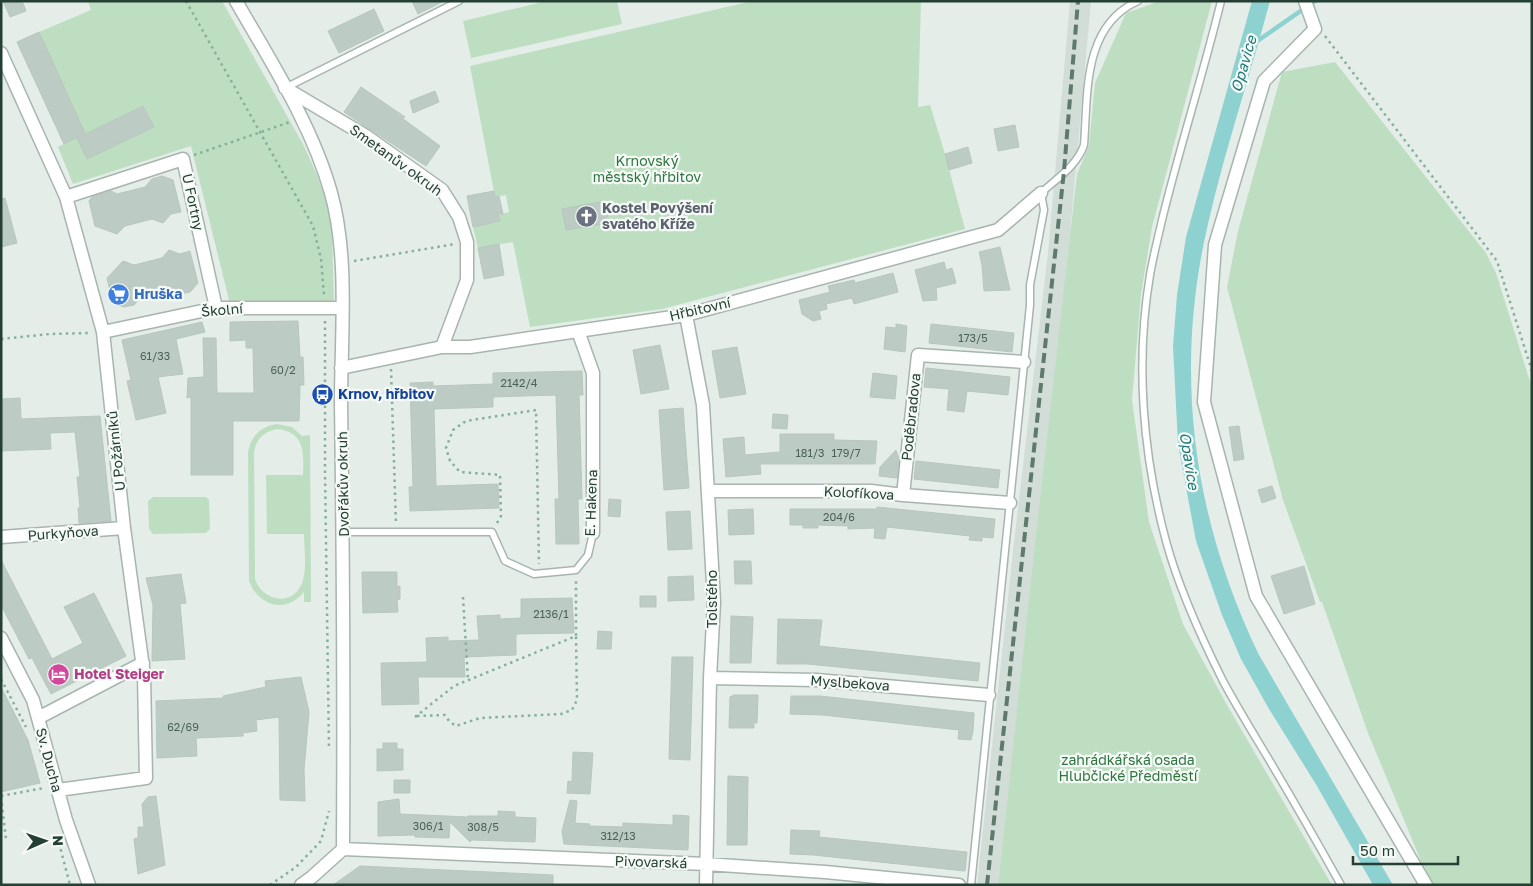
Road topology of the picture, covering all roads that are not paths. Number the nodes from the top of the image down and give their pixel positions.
1 (236, 1) edge
2 (459, 1) edge
3 (1138, 1) edge
4 (1220, 1) edge
5 (1305, 1) edge
6 (1, 53) edge
7 (285, 88) junction
8 (1041, 193) junction
9 (66, 196) junction
10 (216, 308) junction
11 (342, 308) junction
12 (686, 315) junction
13 (578, 331) junction
14 (103, 332) junction
15 (442, 347) junction
16 (1024, 362) junction
17 (341, 368) junction
18 (708, 491) junction
19 (903, 495) junction
20 (1010, 503) junction
21 (124, 528) junction
22 (344, 532) junction
23 (593, 532) joint
24 (1, 537) edge
25 (1, 638) edge
26 (143, 663) junction
27 (710, 678) junction
28 (989, 695) junction
29 (38, 718) junction
30 (58, 790) junction
31 (344, 850) junction
32 (706, 864) junction
33 (315, 881) edge
34 (89, 885) edge
35 (301, 885) edge
36 (706, 885) edge
37 (959, 885) edge
38 (971, 885) edge
39 (1341, 885) edge
40 (1426, 885) edge

1 - 7 street, Smetanův okruh
2 - 7 lane
3 - 8 lane
4 - 39 lane
5 - 40 street
6 - 9 street, U Požárníků
7 - 11 street, Dvořákův okruh
7 - 15 street, Smetanův okruh
8 - 12 street, Hřbitovní
8 - 16 lane
9 - 10 street, U Fortny
9 - 14 street, U Požárníků
10 - 11 street, Školní
10 - 14 street, Školní
11 - 17 street, Dvořákův okruh
12 - 13 street, Hřbitovní
12 - 18 street, Tolstého
13 - 15 street, Hřbitovní
13 - 23 street, E. Hakena
14 - 21 street, U Požárníků
15 - 17 street, Hřbitovní
16 - 19 street, Poděbradova
16 - 20 lane
17 - 22 street, Dvořákův okruh
18 - 19 street, Kolofíkova
18 - 27 street, Tolstého
19 - 20 street, Kolofíkova
20 - 28 lane
21 - 24 street, Purkyňova
21 - 26 street, U Požárníků
22 - 23 lane, E. Hakena
22 - 31 street, Dvořákův okruh
25 - 29 street, Sv. Ducha
26 - 29 street
26 - 30 street, U Požárníků
27 - 28 street, Myslbekova
27 - 32 street, Tolstého
28 - 38 lane
29 - 30 street, Sv. Ducha
30 - 34 street, Sv. Ducha
31 - 32 street, Pivovarská
31 - 33 street
32 - 36 street, Tolstého
32 - 37 street, Pivovarská
33 - 35 street

